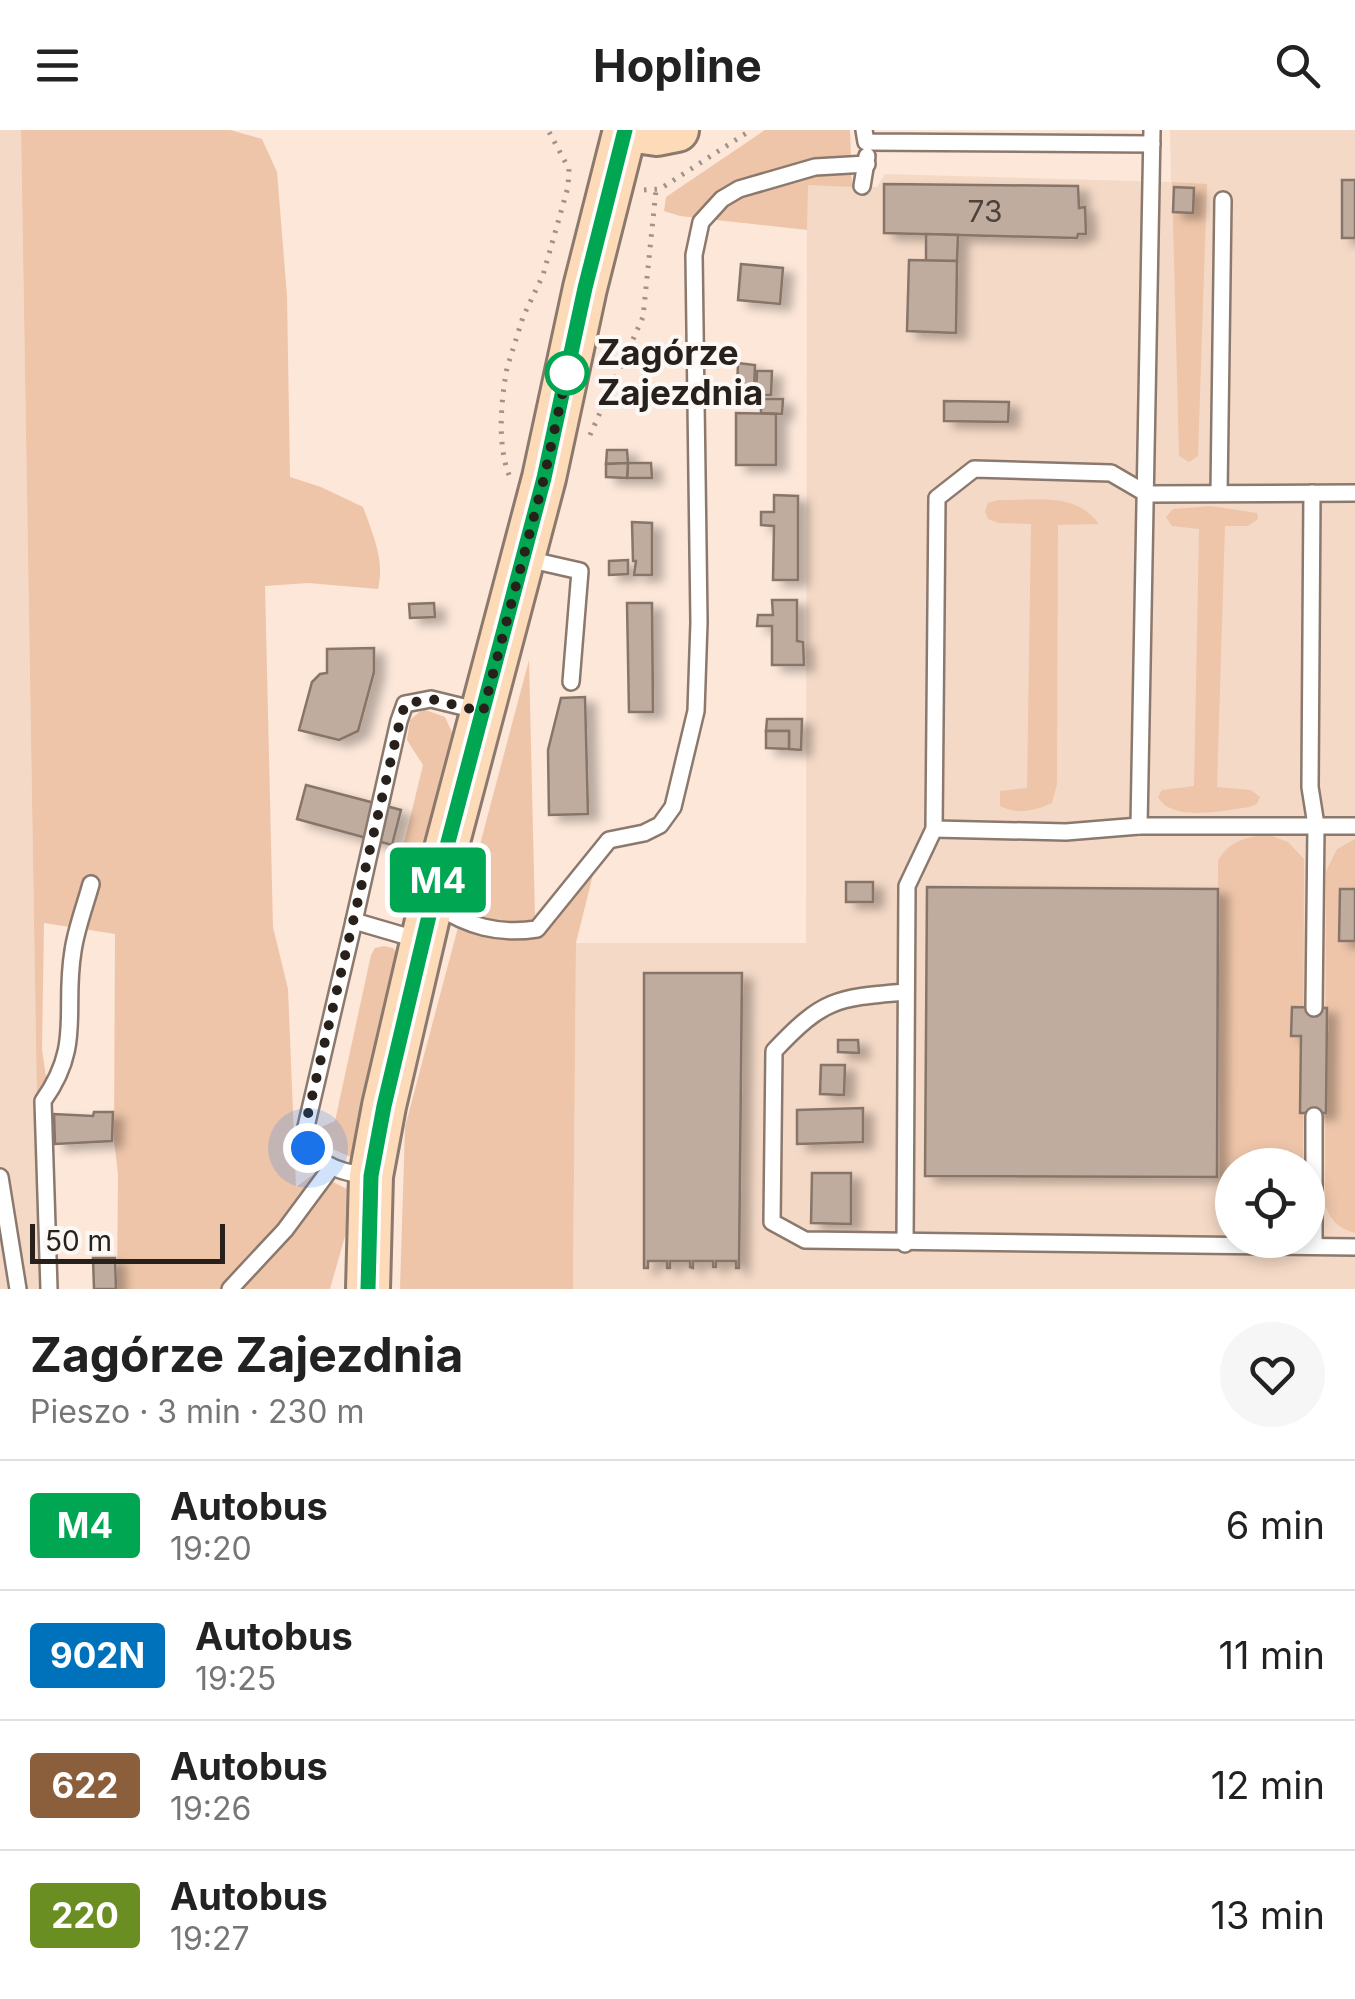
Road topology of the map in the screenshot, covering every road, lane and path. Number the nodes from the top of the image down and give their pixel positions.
1 (548, 130) edge
2 (626, 130) edge
3 (677, 130) edge
4 (751, 130) edge
5 (865, 136) edge
6 (1152, 137) edge
7 (867, 164) junction
8 (862, 186) dead end
9 (645, 190) dead end
10 (656, 190) junction
11 (1223, 200) dead end
12 (585, 448) dead end
13 (1218, 493) junction
14 (1312, 493) junction
15 (1355, 493) edge
16 (1147, 494) junction
17 (527, 543) junction
18 (571, 682) dead end
19 (483, 712) junction
20 (1316, 825) junction
21 (1139, 826) junction
22 (1355, 826) edge
23 (934, 830) junction
24 (90, 884) dead end
25 (354, 921) junction
26 (427, 922) junction
27 (905, 992) junction
28 (1314, 1008) dead end
29 (1314, 1116) dead end
30 (1314, 1148) edge
31 (351, 1172) junction
32 (0, 1177) edge
33 (905, 1244) junction
34 (1215, 1246) edge
35 (1325, 1246) edge
36 (1355, 1247) edge
37 (18, 1289) edge
38 (49, 1289) edge
39 (230, 1289) edge
40 (368, 1289) edge

1 - 17 path
2 - 3 street
2 - 17 street
4 - 10 path
5 - 6 lane
5 - 7 lane
6 - 16 lane
7 - 8 lane
7 - 26 lane
9 - 10 path
10 - 12 path
11 - 13 lane
13 - 14 lane
13 - 16 lane
14 - 15 lane
14 - 20 lane
16 - 21 lane
16 - 23 lane
17 - 18 lane
17 - 19 street
19 - 25 lane
19 - 26 street
20 - 21 lane
20 - 22 lane
20 - 28 lane
21 - 23 lane
23 - 27 lane
24 - 38 lane
25 - 26 lane
25 - 31 lane
26 - 31 street
27 - 33 lane
27 - 33 lane
29 - 30 lane
31 - 39 lane
31 - 40 street
32 - 37 lane
33 - 34 lane
35 - 36 lane

